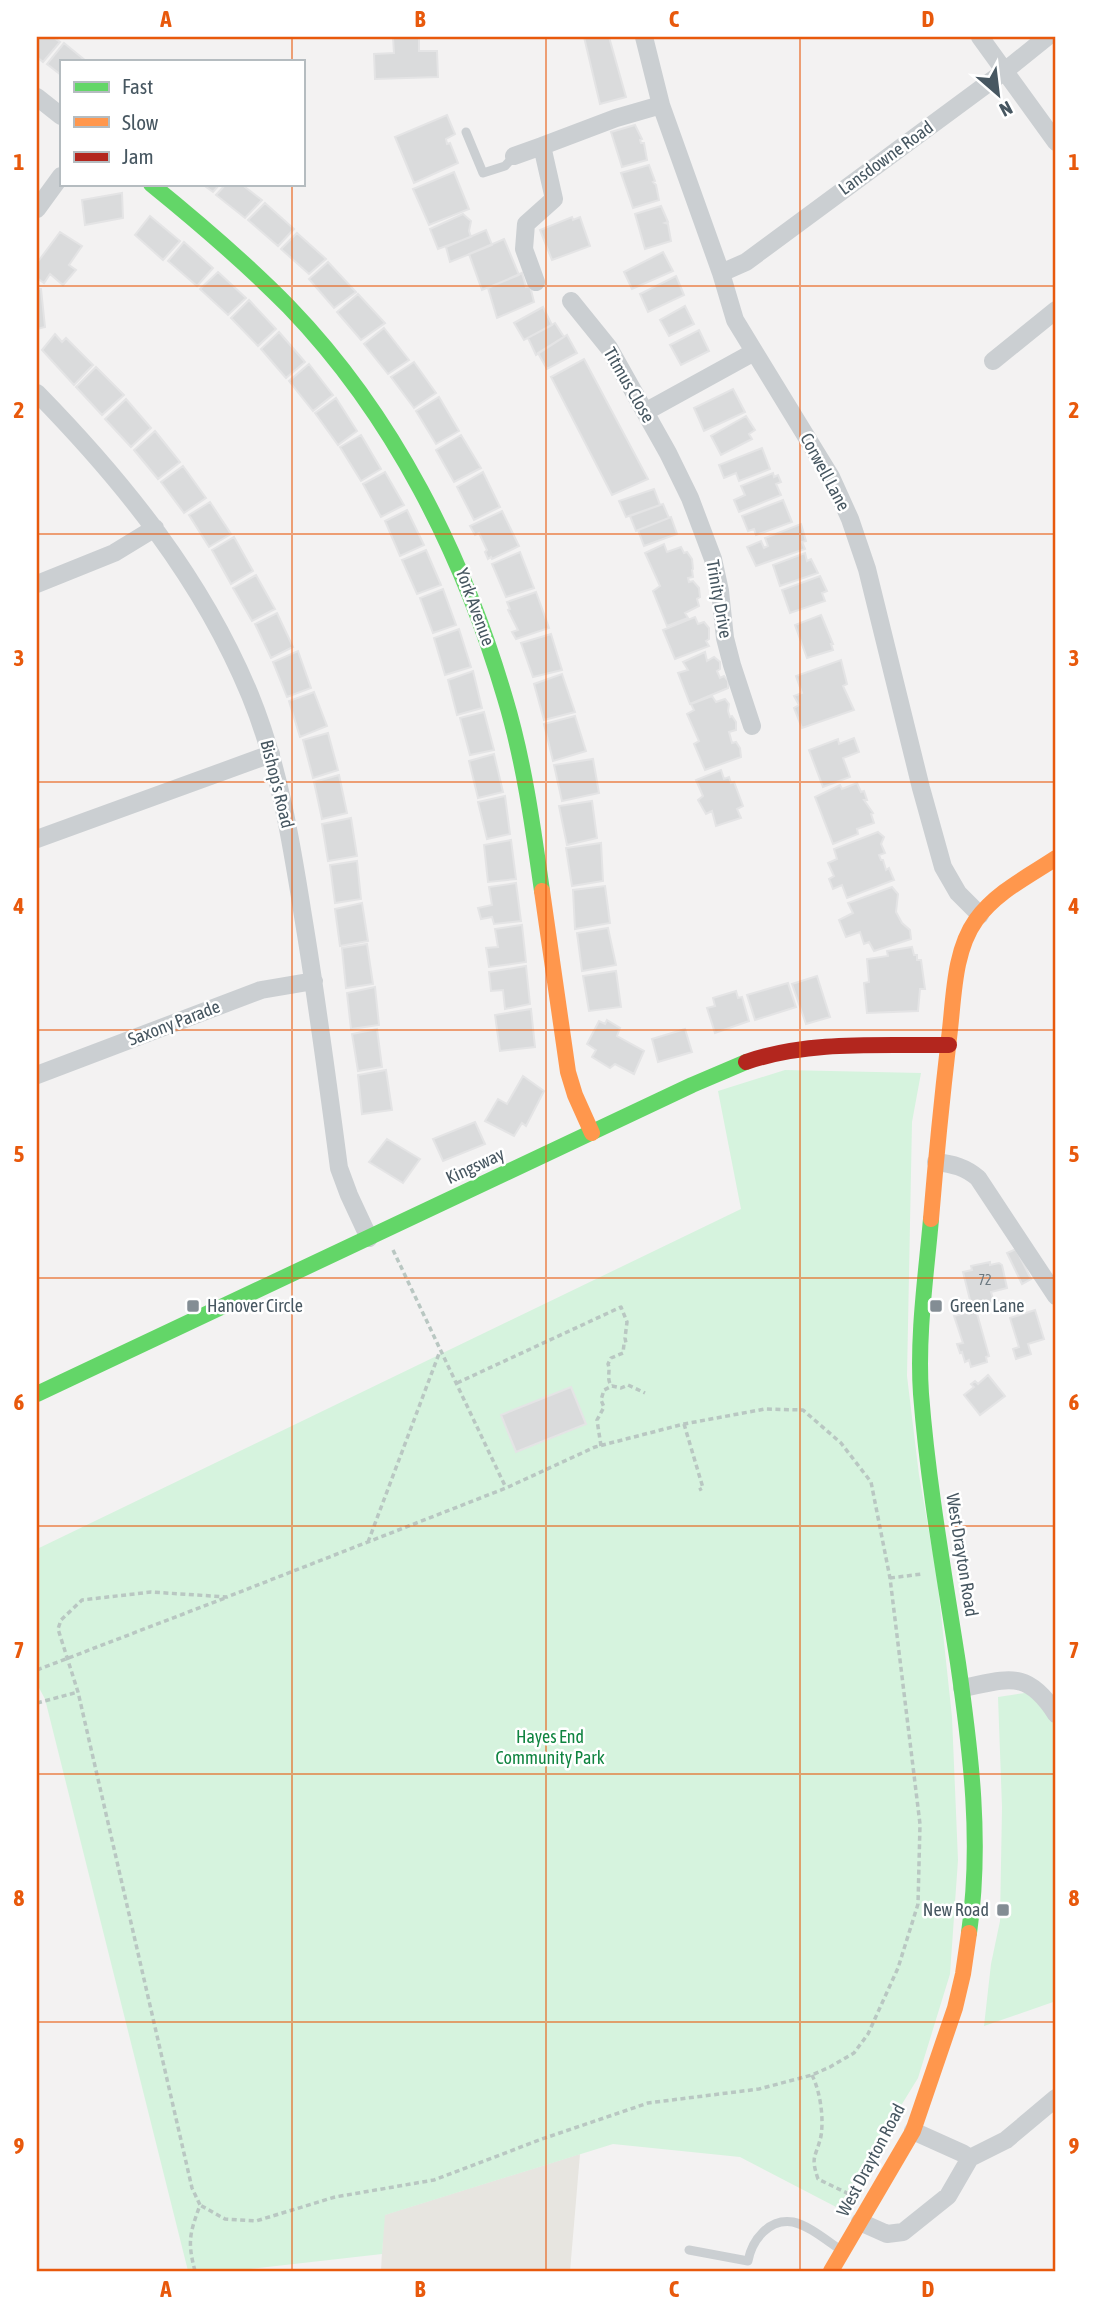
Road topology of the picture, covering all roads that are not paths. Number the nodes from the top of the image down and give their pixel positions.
1 (644, 37) edge
2 (980, 37) edge
3 (1047, 37) edge
4 (1006, 70) junction
5 (37, 97) edge
6 (661, 105) junction
7 (60, 115) edge
8 (466, 132) dead end
9 (1056, 142) edge
10 (542, 146) junction
11 (514, 156) joint
12 (60, 177) edge
13 (153, 186) edge
14 (37, 209) edge
15 (721, 273) junction
16 (536, 282) dead end
17 (571, 301) dead end
18 (1056, 310) edge
19 (754, 352) junction
20 (993, 361) dead end
21 (37, 393) edge
22 (645, 412) junction
23 (679, 474) joint
24 (155, 528) junction
25 (37, 584) edge
26 (752, 726) dead end
27 (271, 754) junction
28 (37, 839) edge
29 (1056, 858) edge
30 (980, 915) junction
31 (314, 981) junction
32 (949, 1045) junction
33 (37, 1075) edge
34 (592, 1133) junction
35 (936, 1163) junction
36 (376, 1234) junction
37 (1056, 1296) edge
38 (37, 1394) edge
39 (962, 1688) junction
40 (1056, 1714) edge
41 (1056, 2098) edge
42 (913, 2131) junction
43 (970, 2158) junction
44 (860, 2222) junction
45 (689, 2250) dead end
46 (843, 2251) junction
47 (831, 2271) edge

1 - 6 street, Corwell Lane
2 - 4 street
3 - 4 street, Lansdowne Road
4 - 9 street
4 - 15 street, Lansdowne Road
5 - 7 street
6 - 10 street
6 - 15 street, Corwell Lane
8 - 11 lane
10 - 11 street
10 - 16 street
12 - 14 street
13 - 34 street, York Avenue
15 - 19 street, Corwell Lane
17 - 22 street, Titmus Close
18 - 20 street
19 - 22 street
19 - 30 street, Corwell Lane
21 - 24 street, Bishop's Road
22 - 23 street, Titmus Close
23 - 26 street, Trinity Drive
24 - 25 street
24 - 27 street, Bishop's Road
27 - 28 street
27 - 31 street, Bishop's Road
29 - 30 street, West Drayton Road
30 - 32 street, West Drayton Road
31 - 33 street, Saxony Parade
31 - 36 street, Bishop's Road
32 - 34 street, Kingsway
32 - 35 street, West Drayton Road
34 - 36 street, Kingsway
35 - 37 street
35 - 39 street, West Drayton Road
36 - 38 street, Kingsway
39 - 40 street
39 - 42 street, West Drayton Road
41 - 43 street
42 - 43 street
42 - 44 street, West Drayton Road
43 - 44 street
44 - 46 street, West Drayton Road
45 - 46 lane
46 - 47 street, West Drayton Road

